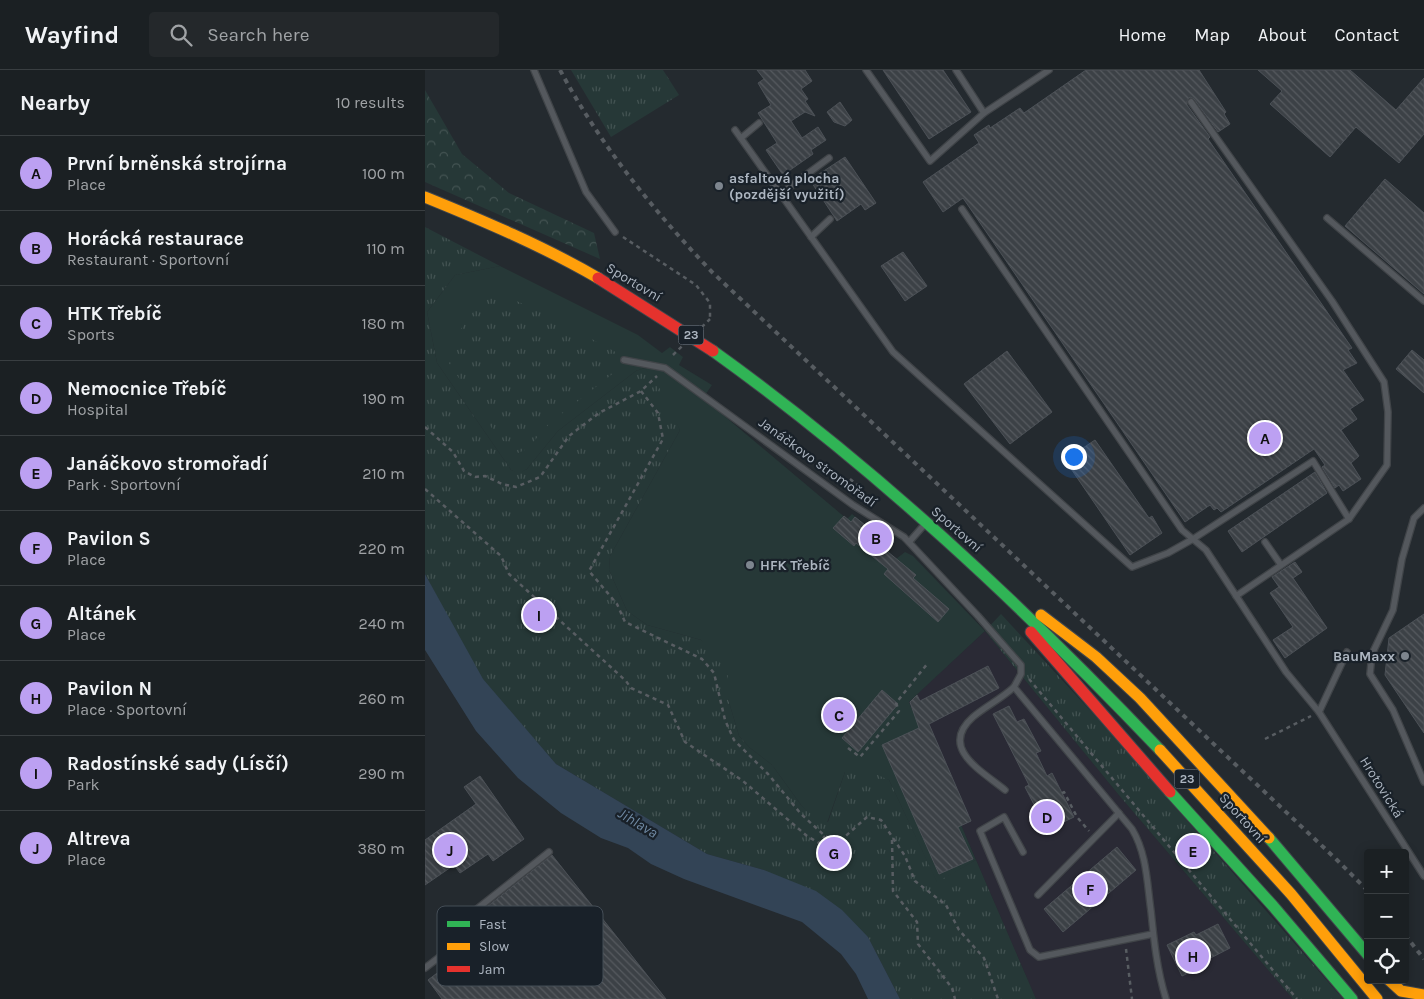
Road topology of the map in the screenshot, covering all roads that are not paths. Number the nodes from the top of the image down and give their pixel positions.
1 (534, 70) edge
2 (866, 70) edge
3 (956, 70) edge
4 (1049, 70) edge
5 (1191, 102) dead end
6 (984, 113) junction
7 (759, 123) dead end
8 (735, 130) dead end
9 (741, 138) junction
10 (829, 158) dead end
11 (780, 194) junction
12 (425, 197) edge
13 (962, 209) dead end
14 (1327, 218) dead end
15 (830, 219) dead end
16 (615, 232) road end
17 (811, 237) junction
18 (1424, 301) edge
19 (624, 360) dead end
20 (1424, 508) edge
21 (1349, 519) junction
22 (927, 522) junction
23 (1193, 539) junction
24 (910, 541) junction
25 (1265, 542) dead end
26 (1281, 565) junction
27 (982, 571) junction
28 (1236, 596) junction
29 (1347, 652) dead end
30 (1014, 687) junction
31 (1319, 712) junction
32 (1424, 782) edge
33 (1005, 790) dead end
34 (1119, 813) junction
35 (549, 852) dead end
36 (1023, 852) dead end
37 (1424, 876) edge
38 (1038, 895) dead end
39 (481, 906) edge
40 (1153, 934) junction
41 (1364, 950) edge
42 (437, 959) edge
43 (425, 968) edge
44 (1393, 984) edge
45 (1424, 995) edge
46 (1166, 999) edge
47 (1352, 999) edge
48 (1377, 999) edge

1 - 16 lane
2 - 6 lane
3 - 6 lane
4 - 6 lane
5 - 21 lane
7 - 9 lane
8 - 9 lane
9 - 11 lane
10 - 11 lane
11 - 17 lane
12 - 22 main road, Sportovní / 23
13 - 23 lane, Hrotovická
14 - 18 lane
15 - 17 lane
17 - 23 lane
19 - 24 lane, Janáčkovo stromořadí
20 - 32 lane
21 - 23 lane
21 - 26 lane
22 - 24 lane
22 - 27 main road, Sportovní / 23
23 - 28 lane, Hrotovická
24 - 30 lane, Janáčkovo stromořadí
25 - 26 lane
26 - 28 lane
27 - 41 main road
27 - 47 main road
27 - 48 main road, Sportovní / 23
28 - 31 lane, Hrotovická
29 - 31 lane
30 - 33 lane
30 - 34 lane
31 - 37 lane, Hrotovická
34 - 38 lane
34 - 40 lane
35 - 39 lane
36 - 40 lane
40 - 46 lane
42 - 43 lane
44 - 45 main road

